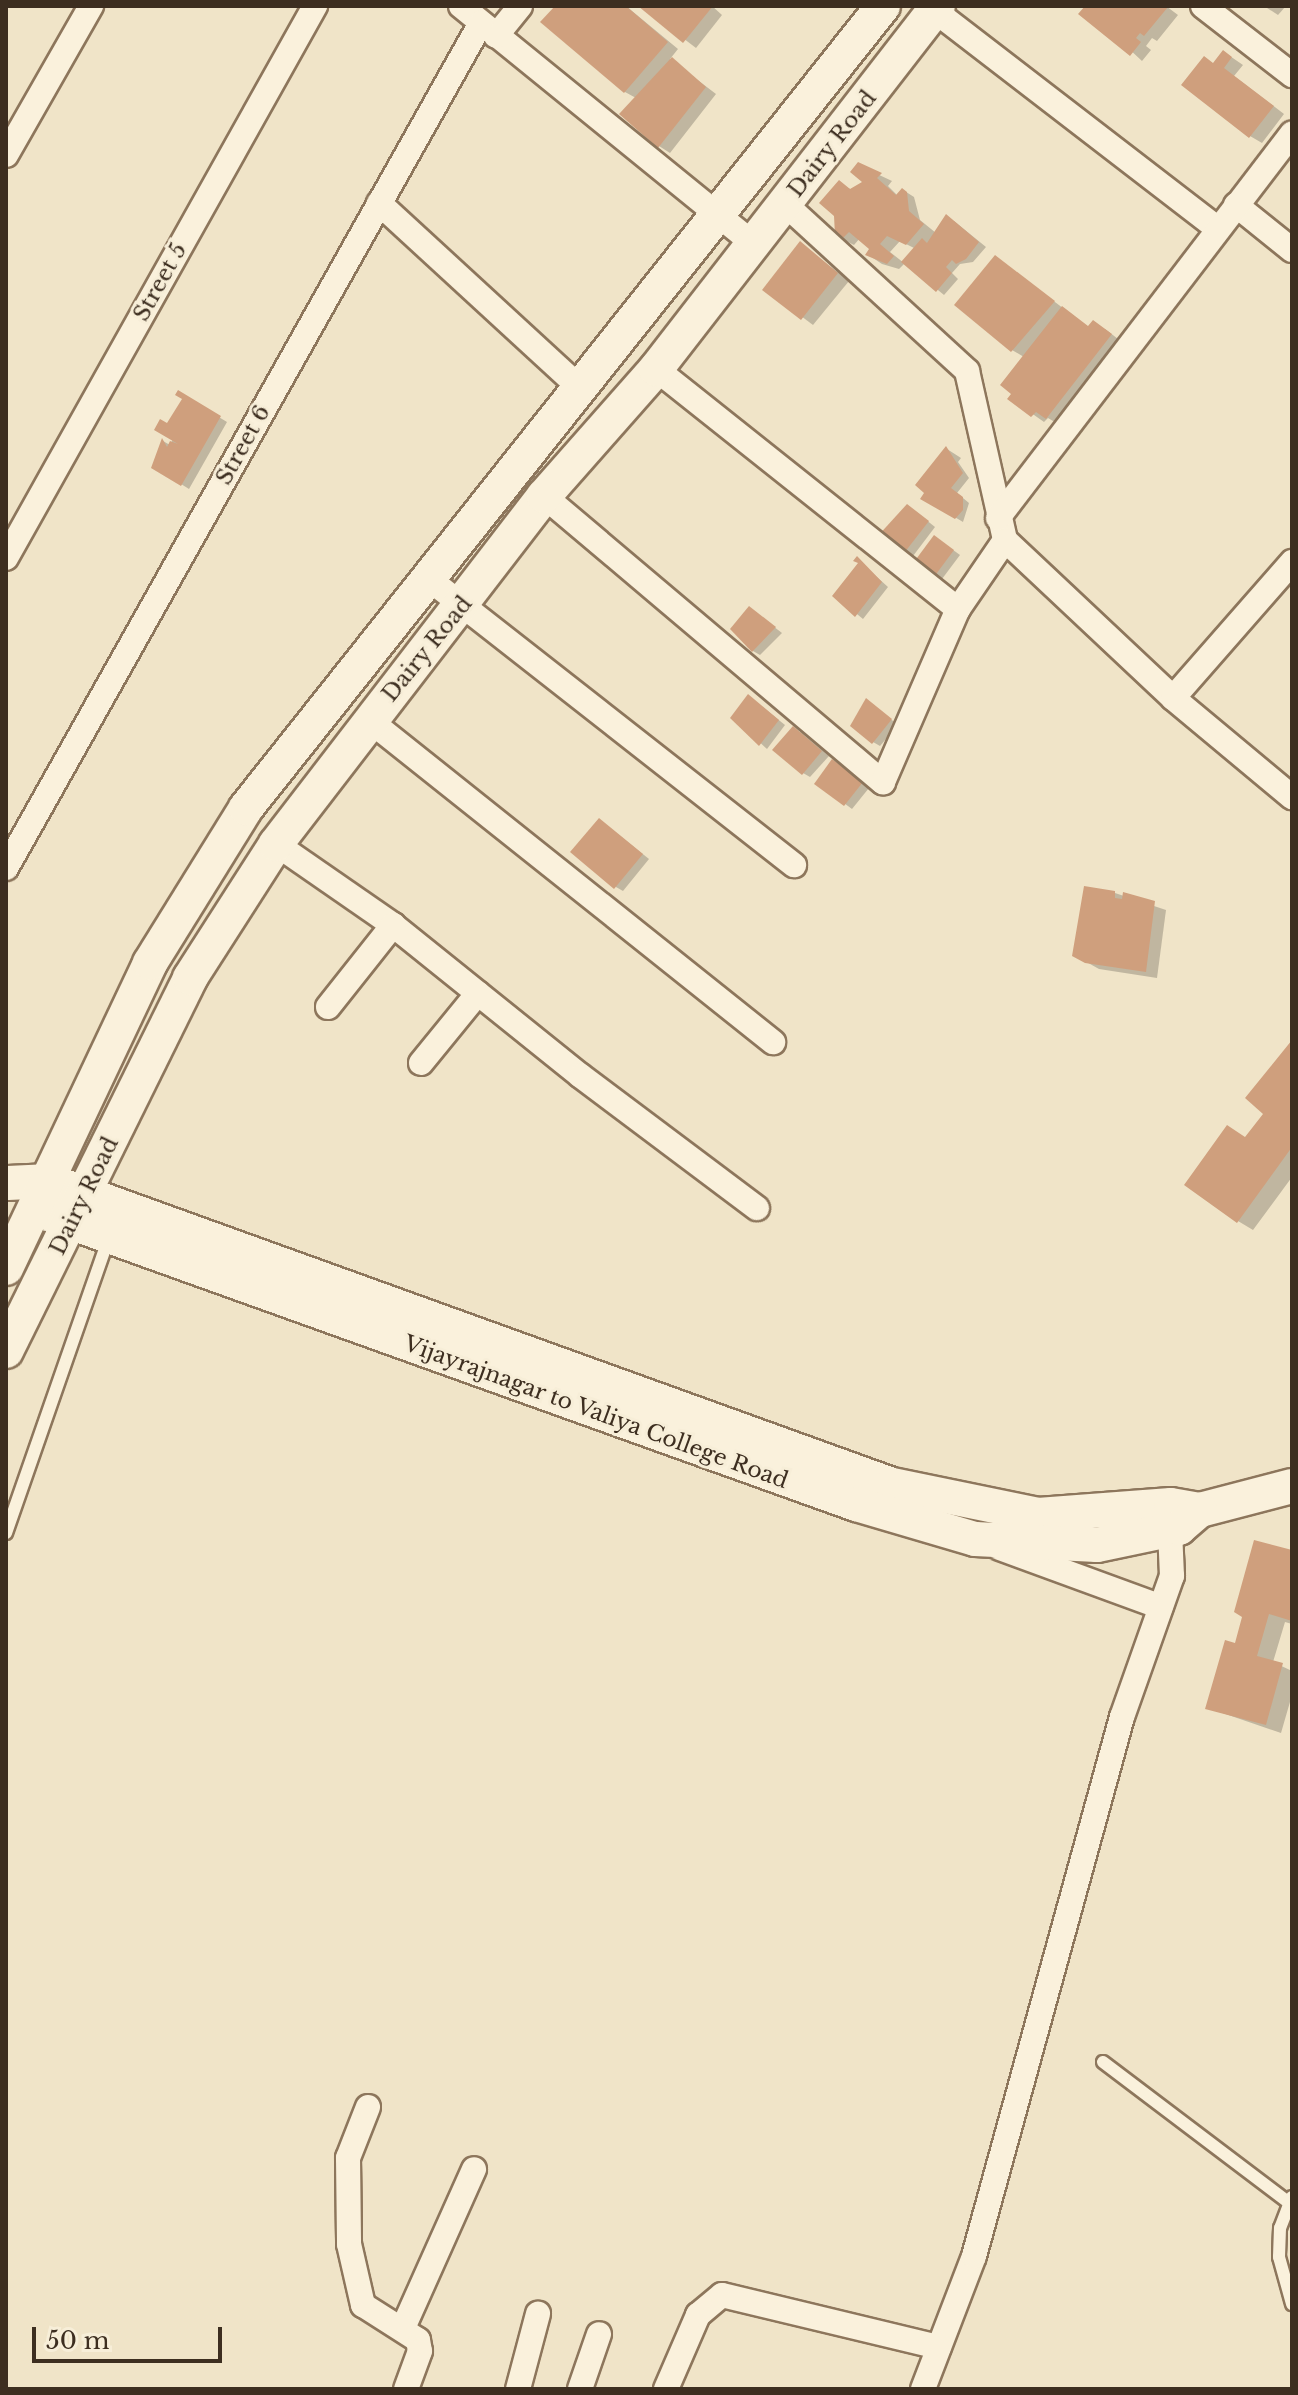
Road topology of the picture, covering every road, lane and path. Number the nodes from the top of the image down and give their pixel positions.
1 (91, 6) edge
2 (315, 6) edge
3 (461, 6) edge
4 (520, 6) edge
5 (883, 6) edge
6 (1203, 6) edge
7 (936, 8) edge
8 (488, 29) junction
9 (1292, 75) edge
10 (1292, 134) edge
11 (6, 155) edge
12 (379, 203) junction
13 (785, 204) junction
14 (1236, 205) junction
15 (719, 217) junction
16 (1218, 229) junction
17 (755, 245) junction
18 (1292, 250) edge
19 (656, 369) junction
20 (580, 388) junction
21 (544, 496) junction
22 (1002, 529) junction
23 (6, 558) edge
24 (1292, 562) edge
25 (429, 579) junction
26 (464, 604) junction
27 (958, 609) junction
28 (1173, 698) junction
29 (369, 720) junction
30 (1292, 797) edge
31 (276, 844) junction
32 (794, 865) dead end
33 (6, 868) edge
34 (393, 925) junction
35 (478, 993) junction
36 (328, 1007) dead end
37 (773, 1042) dead end
38 (421, 1063) dead end
39 (7, 1182) edge
40 (43, 1194) junction
41 (757, 1208) dead end
42 (78, 1210) junction
43 (109, 1238) junction
44 (6, 1268) edge
45 (6, 1351) edge
46 (1292, 1486) edge
47 (1200, 1510) junction
48 (1170, 1530) junction
49 (6, 1533) edge
50 (975, 1539) junction
51 (1161, 1607) junction
52 (1103, 2062) dead end
53 (368, 2107) dead end
54 (474, 2169) dead end
55 (1290, 2200) edge
56 (1292, 2304) edge
57 (538, 2314) dead end
58 (403, 2328) junction
59 (599, 2334) dead end
60 (939, 2347) junction
61 (406, 2389) edge
62 (518, 2389) edge
63 (580, 2389) edge
64 (666, 2389) edge
65 (923, 2389) edge

1 - 11 street
2 - 23 street, Street 5
3 - 8 street
4 - 8 street, Street 6
5 - 15 main road, Dairy Road
6 - 9 street
7 - 13 main road, Dairy Road
7 - 16 street
8 - 12 street, Street 6
8 - 15 street
10 - 14 street
12 - 20 street
12 - 33 street, Street 6
13 - 17 main road, Dairy Road
13 - 22 street
14 - 16 street
14 - 18 street
15 - 17 street
15 - 20 main road, Dairy Road
16 - 22 street
17 - 19 main road, Dairy Road
19 - 21 main road, Dairy Road
19 - 27 street
20 - 25 main road, Dairy Road
21 - 26 main road, Dairy Road
21 - 27 street
22 - 27 street
22 - 28 street
24 - 28 street
25 - 26 street
25 - 40 main road, Dairy Road
26 - 29 main road, Dairy Road
26 - 32 street
28 - 30 street
29 - 31 main road, Dairy Road
29 - 37 street
31 - 34 street
31 - 42 main road, Dairy Road
34 - 35 street
34 - 36 street
35 - 38 street
35 - 41 street
39 - 40 main road, Vijayrajnagar to Valiya College Road
40 - 42 main road, Vijayrajnagar to Valiya College Road
40 - 44 main road, Dairy Road
42 - 43 main road, Vijayrajnagar to Valiya College Road
42 - 45 main road, Dairy Road
42 - 47 main road, Vijayrajnagar to Valiya College Road
43 - 49 lane
43 - 50 main road, Vijayrajnagar to Valiya College Road
46 - 47 main road, Vijayrajnagar to Valiya College Road
47 - 48 main road, Vijayrajnagar to Valiya College Road
48 - 50 main road, Vijayrajnagar to Valiya College Road
48 - 51 street
50 - 51 street
51 - 60 street
52 - 55 lane
53 - 58 street
54 - 58 street
55 - 56 lane
57 - 62 street
58 - 61 street
59 - 63 street
60 - 64 street
60 - 65 street

